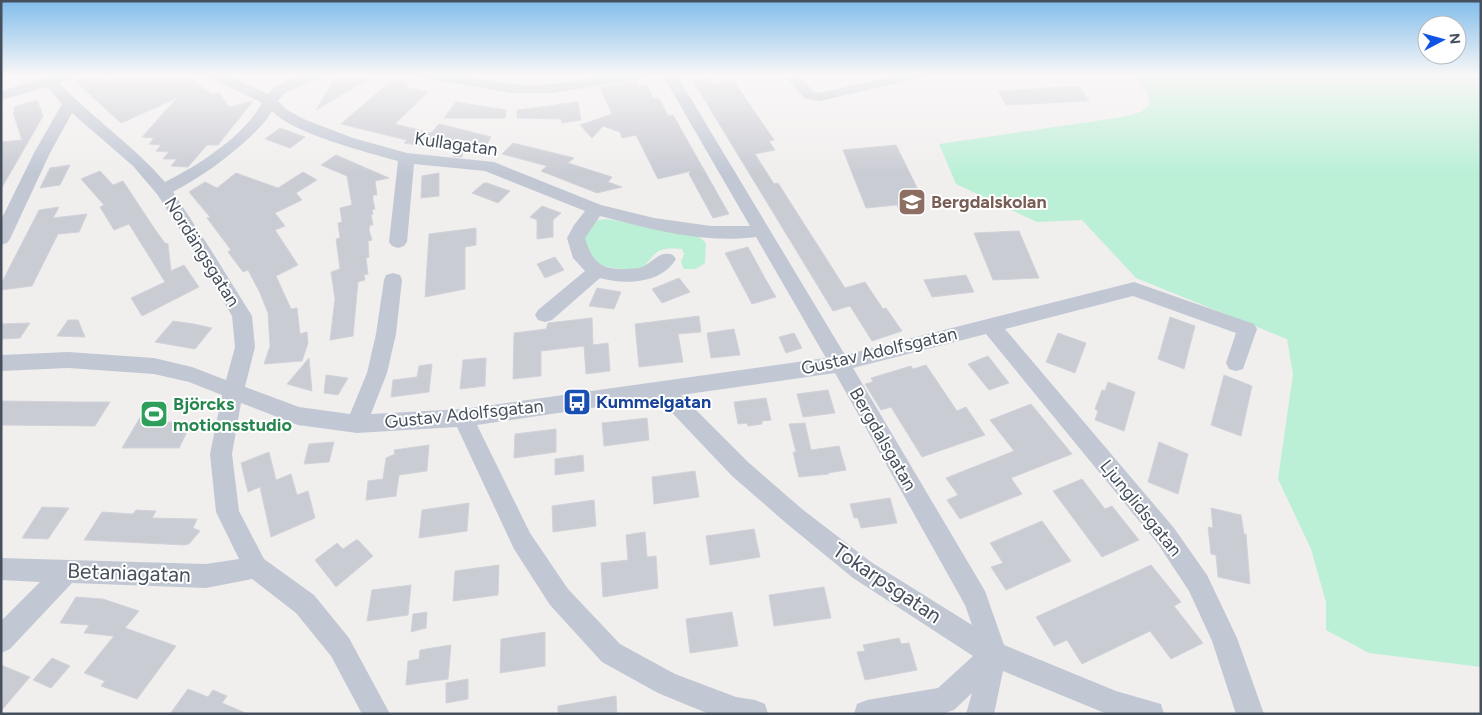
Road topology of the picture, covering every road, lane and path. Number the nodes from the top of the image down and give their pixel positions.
1 (68, 107) edge
2 (74, 107) edge
3 (267, 107) edge
4 (276, 107) edge
5 (689, 107) edge
6 (406, 158) junction
7 (163, 190) junction
8 (596, 209) junction
9 (761, 230) junction
10 (1, 239) edge
11 (398, 242) dead end
12 (667, 259) dead end
13 (597, 271) junction
14 (393, 280) dead end
15 (545, 315) dead end
16 (992, 326) junction
17 (1, 363) edge
18 (1236, 363) dead end
19 (840, 364) junction
20 (663, 390) junction
21 (233, 392) junction
22 (463, 418) junction
23 (357, 424) junction
24 (255, 567) junction
25 (1, 569) edge
26 (67, 571) junction
27 (1, 640) edge
28 (994, 654) junction
29 (377, 714) edge
30 (755, 714) edge
31 (867, 714) edge
32 (980, 714) edge
33 (1151, 714) edge
34 (1250, 714) edge

1 - 10 street
2 - 7 street, Nordängsgatan
3 - 7 street
4 - 6 street, Kullagatan
5 - 9 street, Bergdalsgatan
6 - 8 street, Kullagatan
6 - 11 street
7 - 21 street, Nordängsgatan
8 - 9 street, Kullagatan
8 - 13 street
9 - 19 street, Bergdalsgatan
12 - 13 street
13 - 15 street
14 - 23 street
16 - 18 street, Gustav Adolfsgatan
16 - 19 street, Gustav Adolfsgatan
16 - 34 street, Ljunglidsgatan
17 - 21 street, Gustav Adolfsgatan
19 - 20 street, Gustav Adolfsgatan
19 - 28 street, Bergdalsgatan
20 - 22 street, Gustav Adolfsgatan
20 - 28 street, Tokarpsgatan
21 - 23 street, Gustav Adolfsgatan
21 - 24 street, Nordängsgatan
22 - 23 street, Gustav Adolfsgatan
22 - 30 street
24 - 26 street, Betaniagatan
24 - 29 street, Nordängsgatan
25 - 26 street, Betaniagatan
26 - 27 street
28 - 31 street
28 - 32 street
28 - 33 street, Tokarpsgatan

